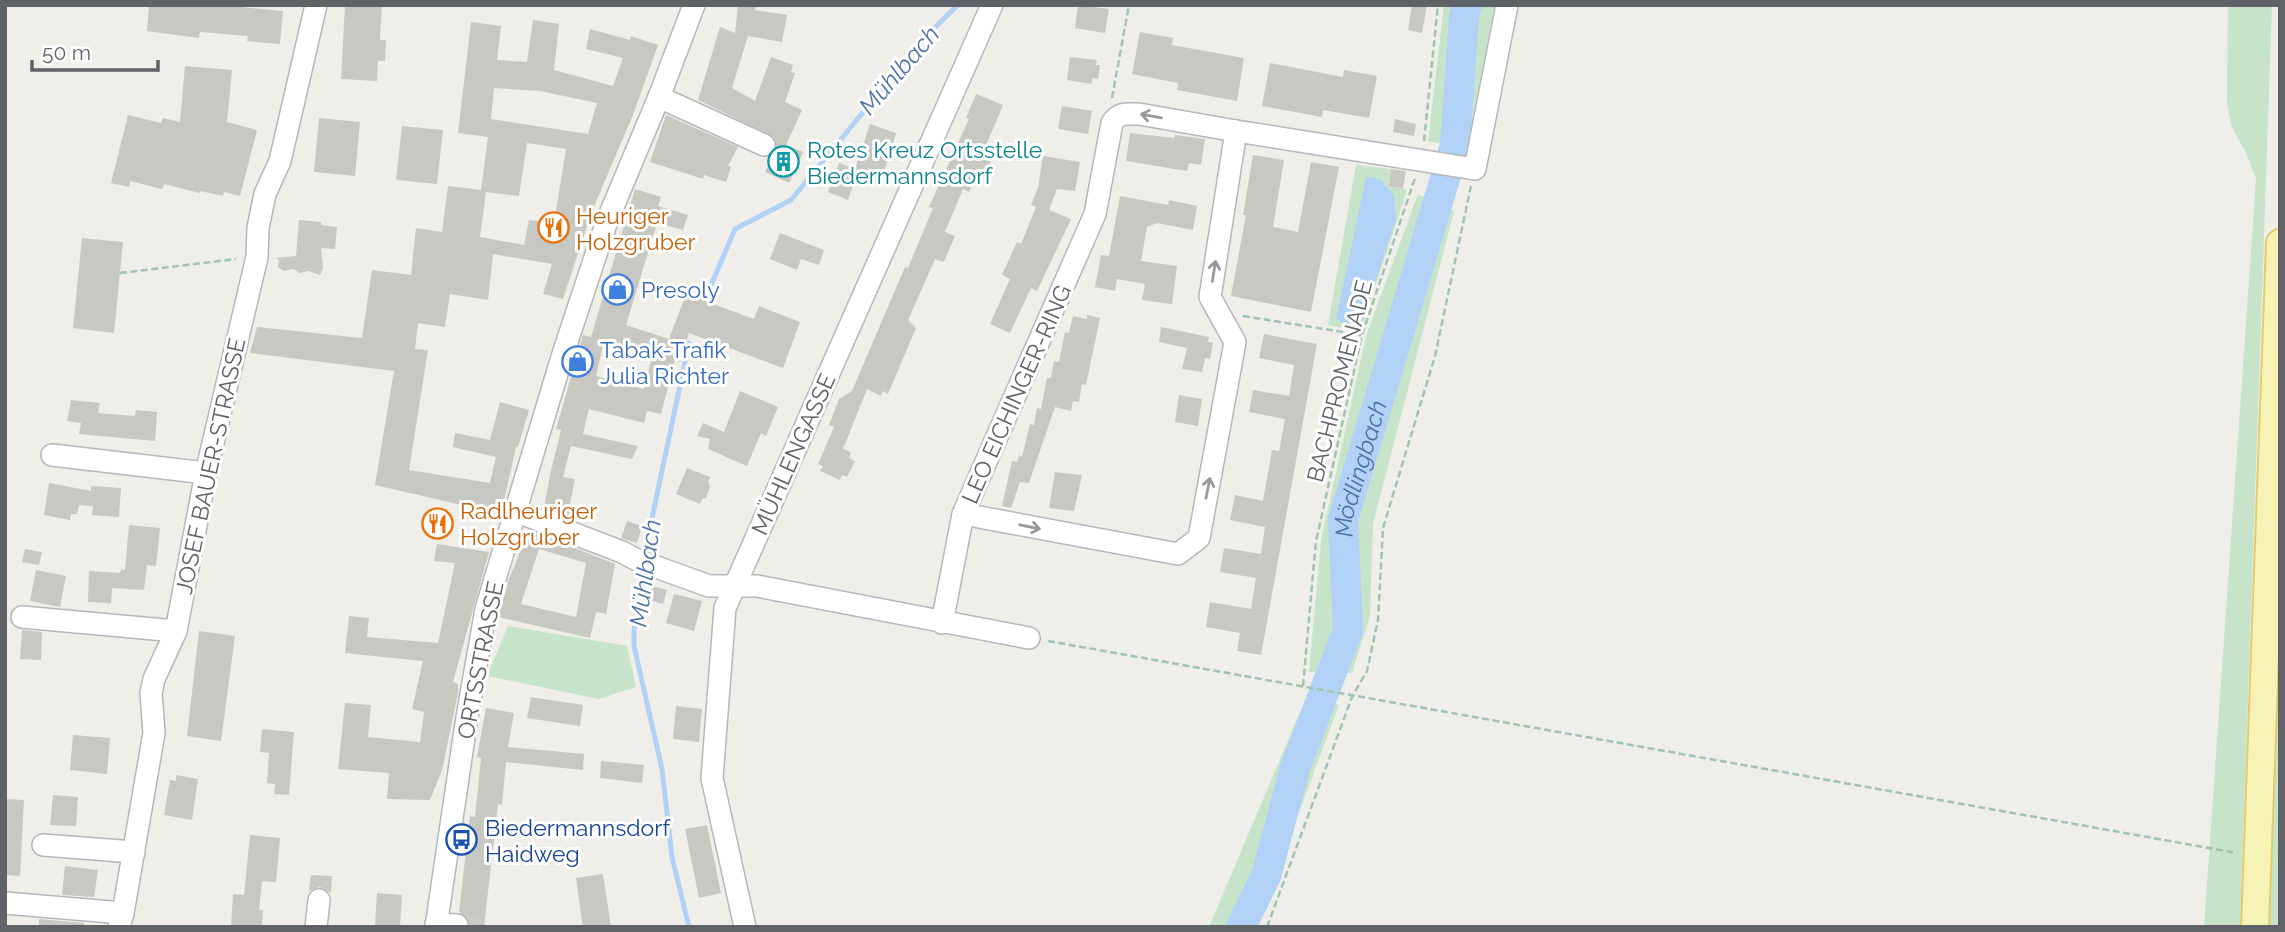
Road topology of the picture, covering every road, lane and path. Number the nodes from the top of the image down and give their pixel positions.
1 (316, 5) edge
2 (694, 5) edge
3 (992, 5) edge
4 (1129, 5) edge
5 (1438, 5) edge
6 (1507, 5) edge
7 (659, 97) junction
8 (1116, 116) junction
9 (1236, 131) junction
10 (764, 145) dead end
11 (1426, 162) junction
12 (1467, 168) junction
13 (2280, 243) edge
14 (257, 257) junction
15 (120, 273) dead end
16 (1219, 312) junction
17 (1362, 335) junction
18 (52, 455) dead end
19 (206, 473) junction
20 (515, 511) junction
21 (963, 514) junction
22 (735, 584) junction
23 (22, 617) dead end
24 (942, 623) junction
25 (176, 631) junction
26 (1029, 638) joint
27 (1303, 686) junction
28 (1352, 697) junction
29 (43, 845) dead end
30 (134, 852) junction
31 (2240, 854) dead end
32 (319, 900) dead end
33 (5, 904) edge
34 (121, 920) edge
35 (443, 925) edge
36 (316, 927) edge
37 (745, 927) edge
38 (1267, 927) edge
39 (2255, 927) edge

1 - 14 street, JOSEF BAUER-STRASSE
2 - 7 street, ORTSSTRASSE
3 - 22 street, MÜHLENGASSE
4 - 8 path
5 - 11 path, BACHPROMENADE
6 - 12 street
7 - 10 street
7 - 20 street, ORTSSTRASSE
9 -> 8 street
8 - 21 street, LEO EICHINGER-RING
9 - 11 street
16 -> 9 street, LEO EICHINGER-RING
11 - 12 street
11 - 17 path, BACHPROMENADE
12 - 28 path
13 - 39 main road
14 - 15 path
14 - 19 street, JOSEF BAUER-STRASSE
16 - 17 path
21 -> 16 street, LEO EICHINGER-RING
17 - 27 path, BACHPROMENADE
18 - 19 street
19 - 25 street, JOSEF BAUER-STRASSE
20 - 22 street
20 - 35 street, ORTSSTRASSE
21 - 24 street
22 - 24 street
22 - 37 street, MÜHLENGASSE
23 - 25 street
24 - 26 street
25 - 30 street, JOSEF BAUER-STRASSE
26 - 27 path
27 - 28 path
28 - 31 path
28 - 38 path
29 - 30 street
30 - 34 street, JOSEF BAUER-STRASSE
32 - 36 street
33 - 34 street

